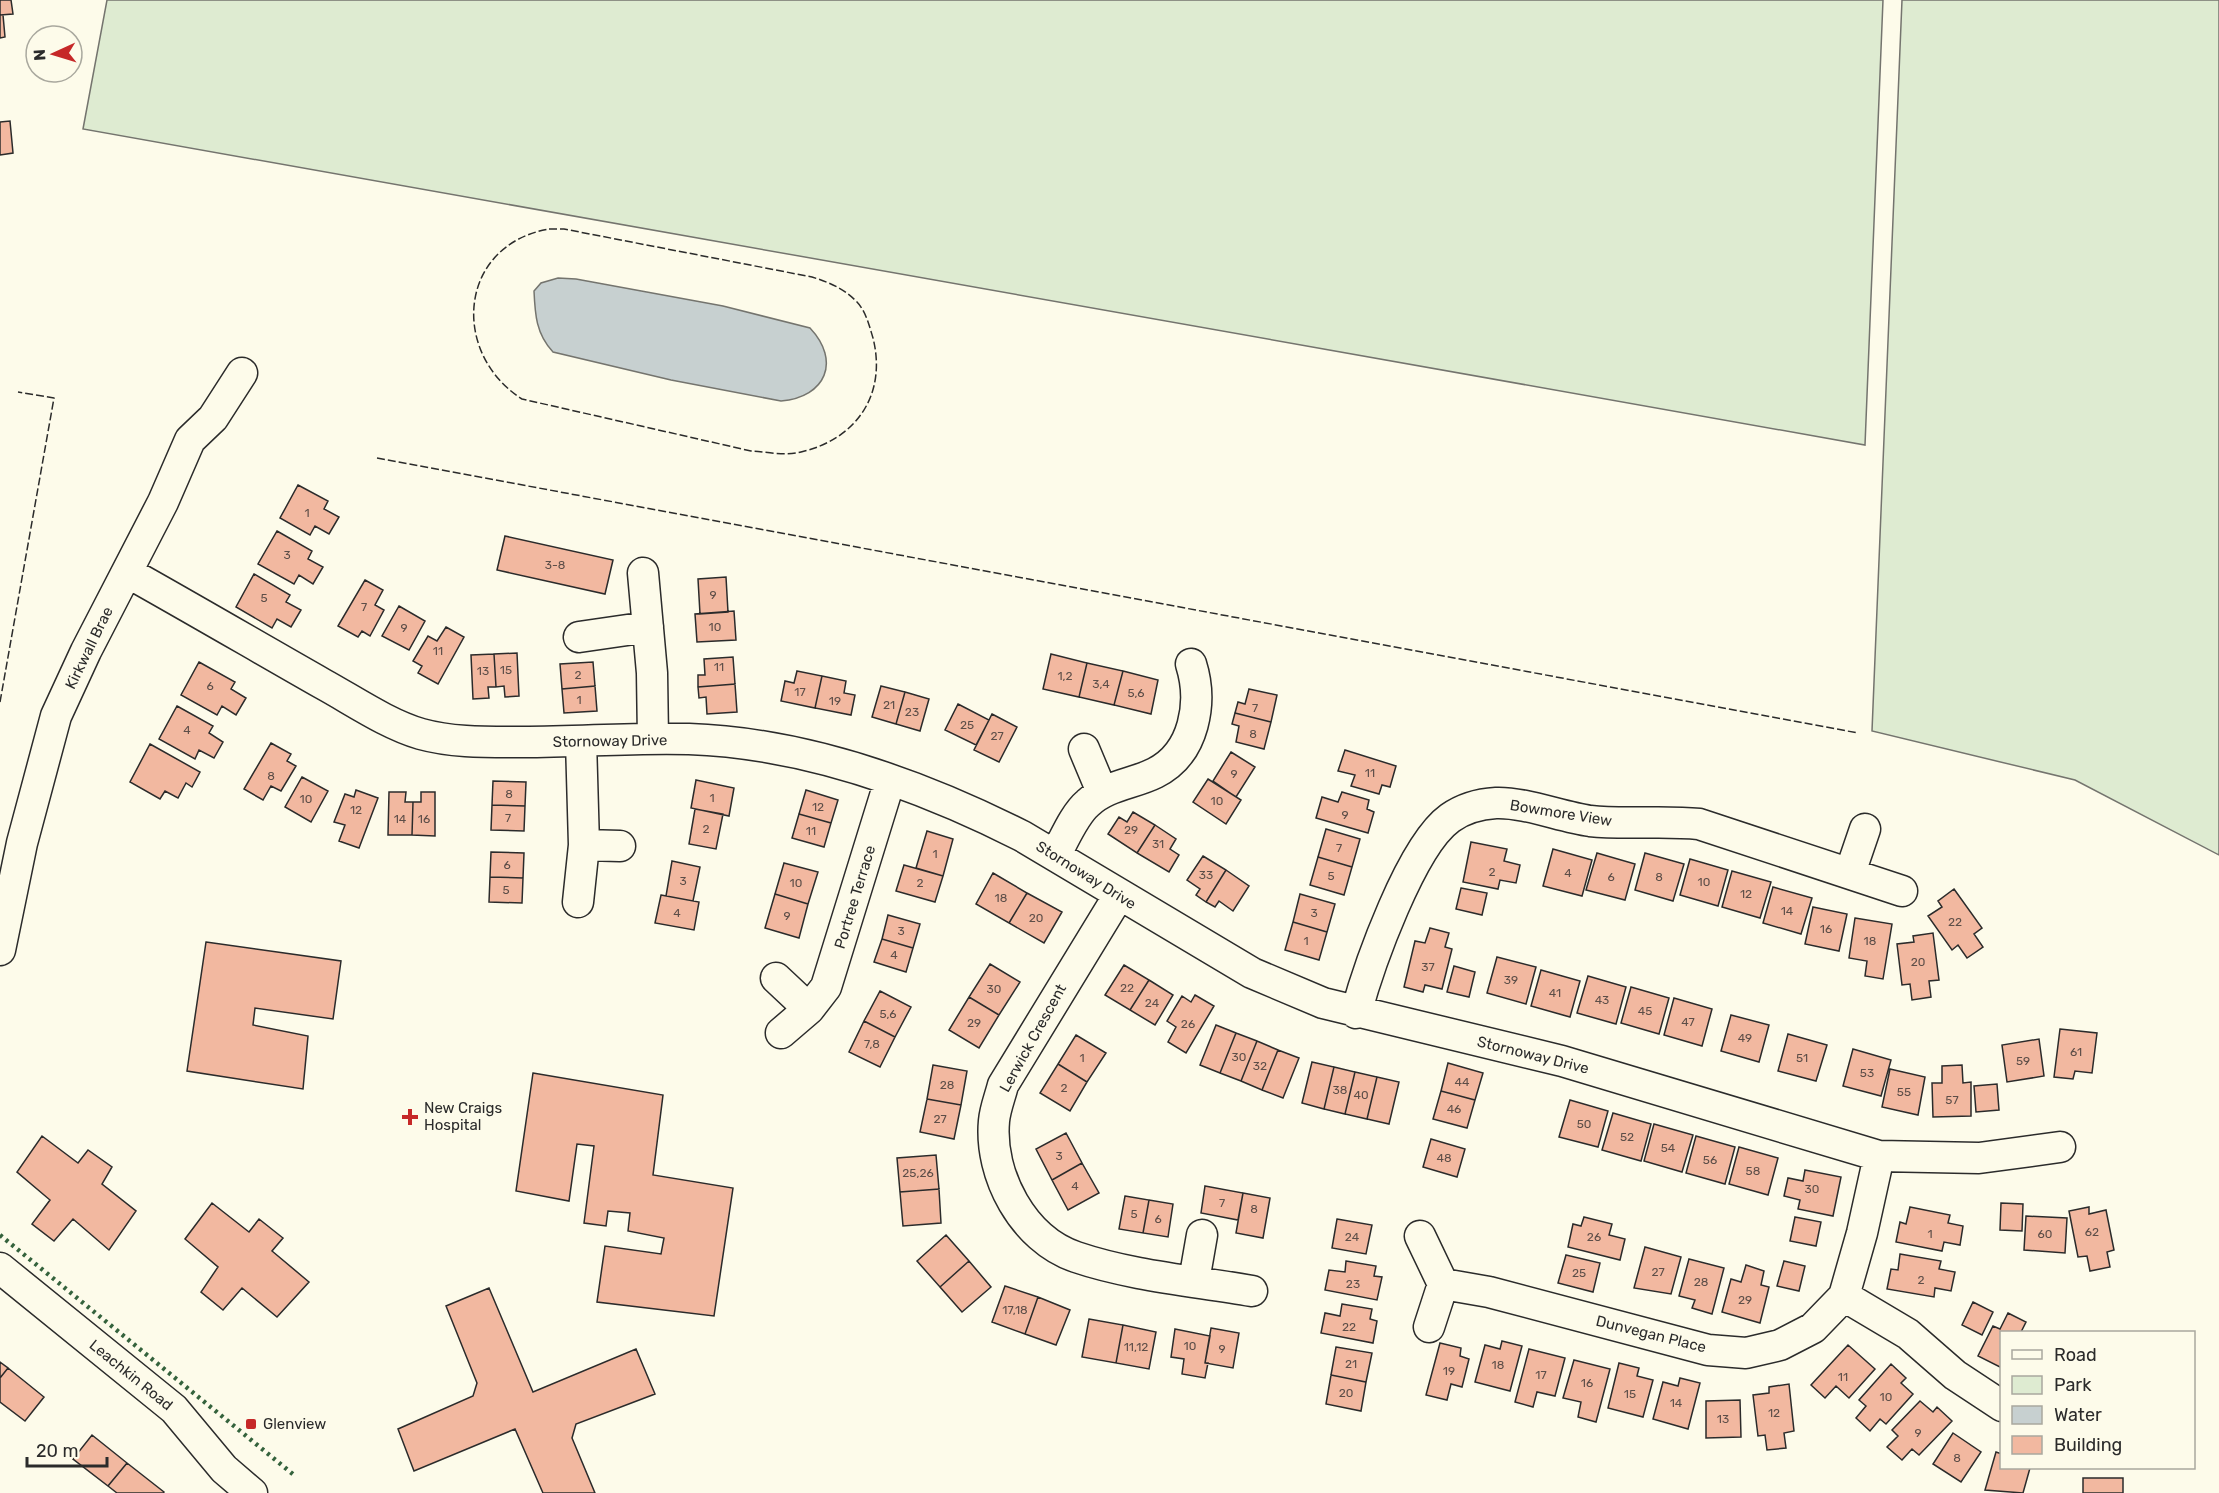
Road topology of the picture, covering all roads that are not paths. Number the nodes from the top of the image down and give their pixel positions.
1 (242, 373) dead end
2 (128, 572) junction
3 (643, 573) dead end
4 (648, 627) junction
5 (579, 637) dead end
6 (1191, 664) dead end
7 (653, 739) junction
8 (581, 741) junction
9 (1084, 749) dead end
10 (890, 780) junction
11 (1102, 792) junction
12 (1865, 829) dead end
13 (584, 845) junction
14 (620, 846) dead end
15 (1056, 854) junction
16 (1850, 873) junction
17 (1902, 891) dead end
18 (1119, 895) junction
19 (578, 902) dead end
20 (0, 950) edge
21 (777, 978) dead end
22 (809, 1009) junction
23 (1356, 1012) junction
24 (781, 1033) dead end
25 (2060, 1147) dead end
26 (1878, 1156) junction
27 (1202, 1235) dead end
28 (1420, 1236) dead end
29 (0, 1268) edge
30 (1194, 1281) junction
31 (1443, 1284) junction
32 (1252, 1291) dead end
33 (1844, 1296) junction
34 (1429, 1327) dead end
35 (2000, 1405) edge
36 (252, 1493) edge

1 - 2 street, Kirkwall Brae
2 - 8 street, Stornoway Drive
2 - 20 street, Kirkwall Brae
3 - 4 street
4 - 5 street
4 - 7 street
6 - 11 street
7 - 8 street, Stornoway Drive
7 - 10 street, Stornoway Drive
8 - 13 street
9 - 11 street
10 - 15 street, Stornoway Drive
10 - 22 street, Portree Terrace
11 - 15 street
12 - 16 street
13 - 14 street
13 - 19 street
15 - 18 street, Stornoway Drive
16 - 17 street, Bowmore View
16 - 23 street, Bowmore View
18 - 23 street, Stornoway Drive
18 - 30 street, Lerwick Crescent
21 - 22 street
22 - 24 street, Portree Terrace
23 - 26 street, Stornoway Drive
25 - 26 street, Stornoway Drive
26 - 33 street, Dunvegan Place
27 - 30 street
28 - 31 street
29 - 36 street, Leachkin Road
30 - 32 street, Lerwick Crescent
31 - 33 street, Dunvegan Place
31 - 34 street
33 - 35 street

